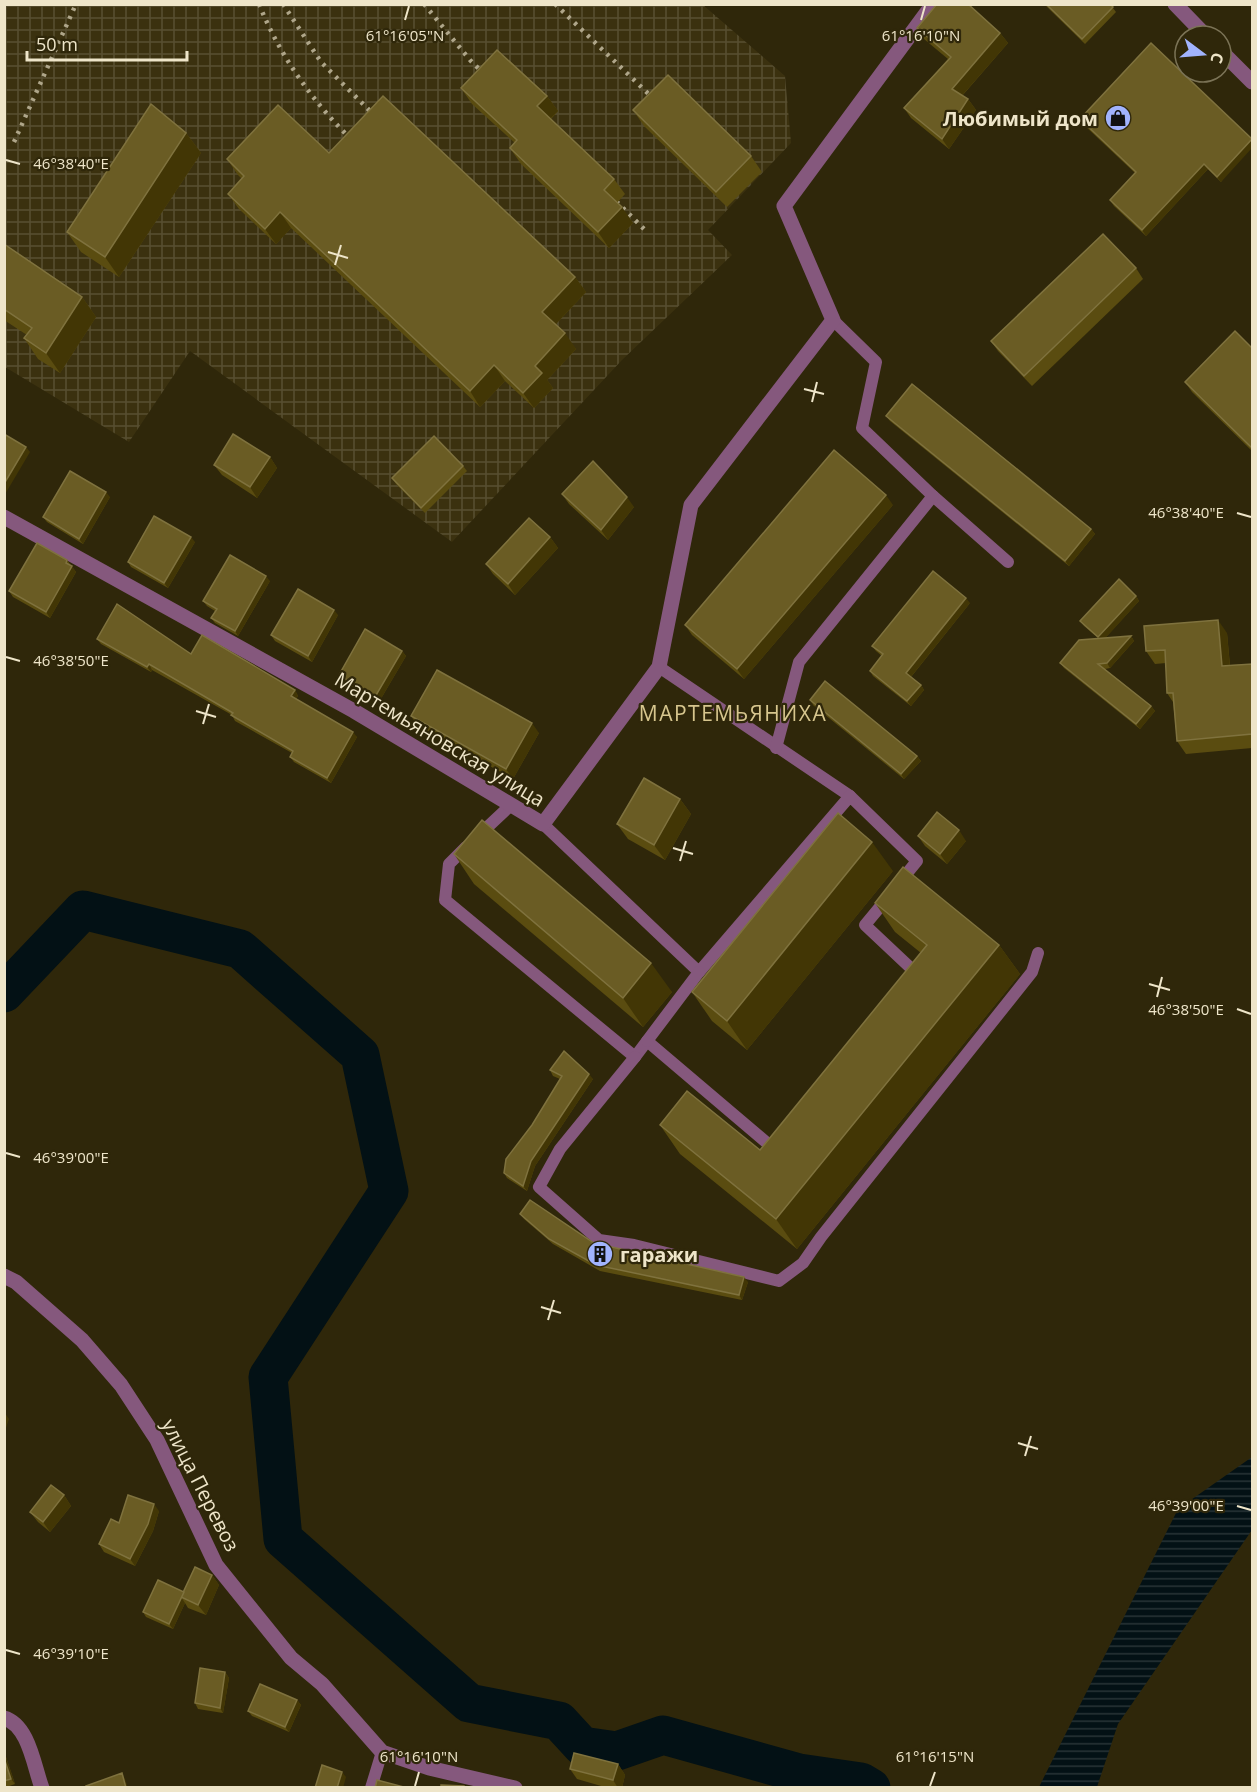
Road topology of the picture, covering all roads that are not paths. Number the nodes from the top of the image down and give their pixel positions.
1 (933, 4) edge
2 (1175, 4) edge
3 (1194, 24) edge
4 (1233, 63) edge
5 (1252, 82) edge
6 (833, 320) junction
7 (933, 496) junction
8 (4, 517) edge
9 (1008, 562) dead end
10 (659, 667) junction
11 (776, 748) junction
12 (850, 796) junction
13 (511, 805) junction
14 (543, 824) junction
15 (1038, 953) dead end
16 (699, 972) junction
17 (901, 991) edge
18 (647, 1041) junction
19 (635, 1057) junction
20 (788, 1130) edge
21 (4, 1276) edge
22 (4, 1718) edge
23 (382, 1752) junction
24 (42, 1788) edge
25 (372, 1788) edge
26 (515, 1788) edge

1 - 6 street
2 - 3 street
4 - 5 street
6 - 7 lane
6 - 10 street, Мартемьяновская улица
7 - 9 lane
7 - 11 lane
8 - 13 street, Мартемьяновская улица
10 - 11 lane
10 - 14 street, Мартемьяновская улица
11 - 12 lane
12 - 16 lane
12 - 17 lane
13 - 14 street, Мартемьяновская улица
13 - 19 lane
14 - 16 lane
15 - 19 lane
16 - 18 lane
18 - 19 lane
18 - 20 lane
21 - 23 street, улица Перевоз
22 - 24 street
23 - 25 lane
23 - 26 street, улица Перевоз

